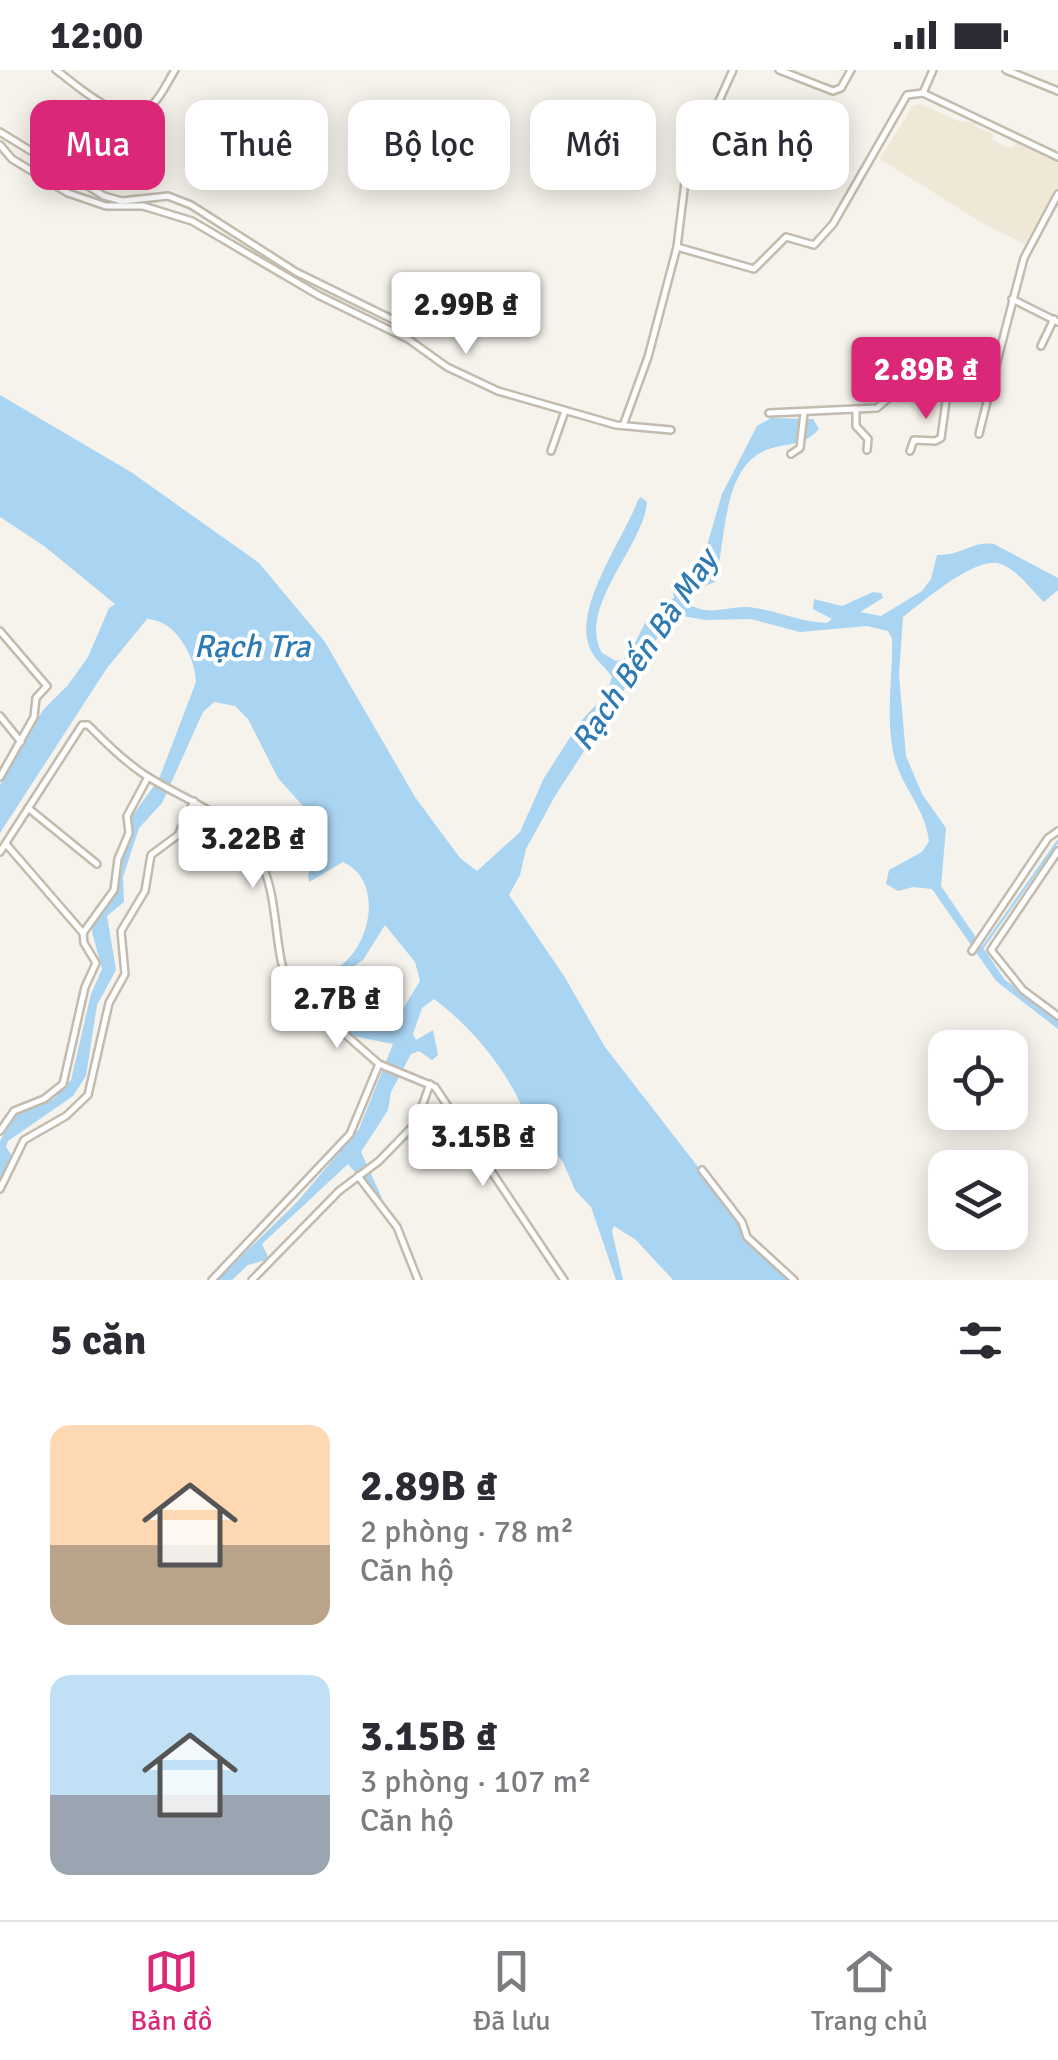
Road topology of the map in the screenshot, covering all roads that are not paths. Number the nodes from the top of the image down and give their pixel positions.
1 (56, 70) edge
2 (174, 70) edge
3 (733, 70) edge
4 (778, 70) edge
5 (851, 70) edge
6 (933, 70) edge
7 (1006, 70) edge
8 (1058, 91) edge
9 (923, 93) junction
10 (0, 132) edge
11 (0, 145) edge
12 (1058, 157) edge
13 (1058, 194) edge
14 (677, 247) junction
15 (1012, 299) junction
16 (1056, 320) edge
17 (408, 327) dead end
18 (1041, 346) dead end
19 (993, 377) junction
20 (949, 379) junction
21 (856, 409) junction
22 (565, 411) junction
23 (769, 413) dead end
24 (804, 414) junction
25 (621, 424) junction
26 (671, 430) dead end
27 (979, 434) dead end
28 (868, 450) dead end
29 (910, 450) dead end
30 (551, 451) dead end
31 (791, 454) dead end
32 (0, 632) edge
33 (0, 716) edge
34 (22, 742) junction
35 (0, 777) edge
36 (149, 778) junction
37 (194, 801) junction
38 (28, 808) junction
39 (1058, 831) edge
40 (6, 844) junction
41 (1058, 851) edge
42 (0, 852) edge
43 (97, 864) dead end
44 (83, 933) junction
45 (973, 950) dead end
46 (1058, 1016) edge
47 (380, 1064) junction
48 (430, 1084) junction
49 (0, 1131) edge
50 (702, 1170) dead end
51 (359, 1176) junction
52 (0, 1189) edge
53 (212, 1280) edge
54 (252, 1280) edge
55 (418, 1280) edge
56 (564, 1280) edge
57 (794, 1280) edge

1 - 2 street
3 - 14 street
4 - 5 street
6 - 9 street
7 - 8 street
9 - 12 street
9 - 14 street
10 - 17 street
11 - 22 street
13 - 15 street
14 - 25 street
15 - 16 street
15 - 19 street
16 - 18 street
19 - 20 street
19 - 27 street
20 - 21 street
20 - 29 street
21 - 24 street
21 - 28 street
22 - 25 street
22 - 30 street
23 - 24 street
24 - 31 street
25 - 26 street
32 - 34 street
33 - 34 street
34 - 35 street
36 - 37 street
36 - 38 street
36 - 44 street
37 - 47 street
37 - 52 street
38 - 40 street
38 - 43 street
39 - 45 street
40 - 42 street
40 - 44 street
41 - 46 street
44 - 49 street
47 - 48 street
47 - 53 street
48 - 51 street
48 - 56 street
50 - 57 street
51 - 54 street
51 - 55 street

